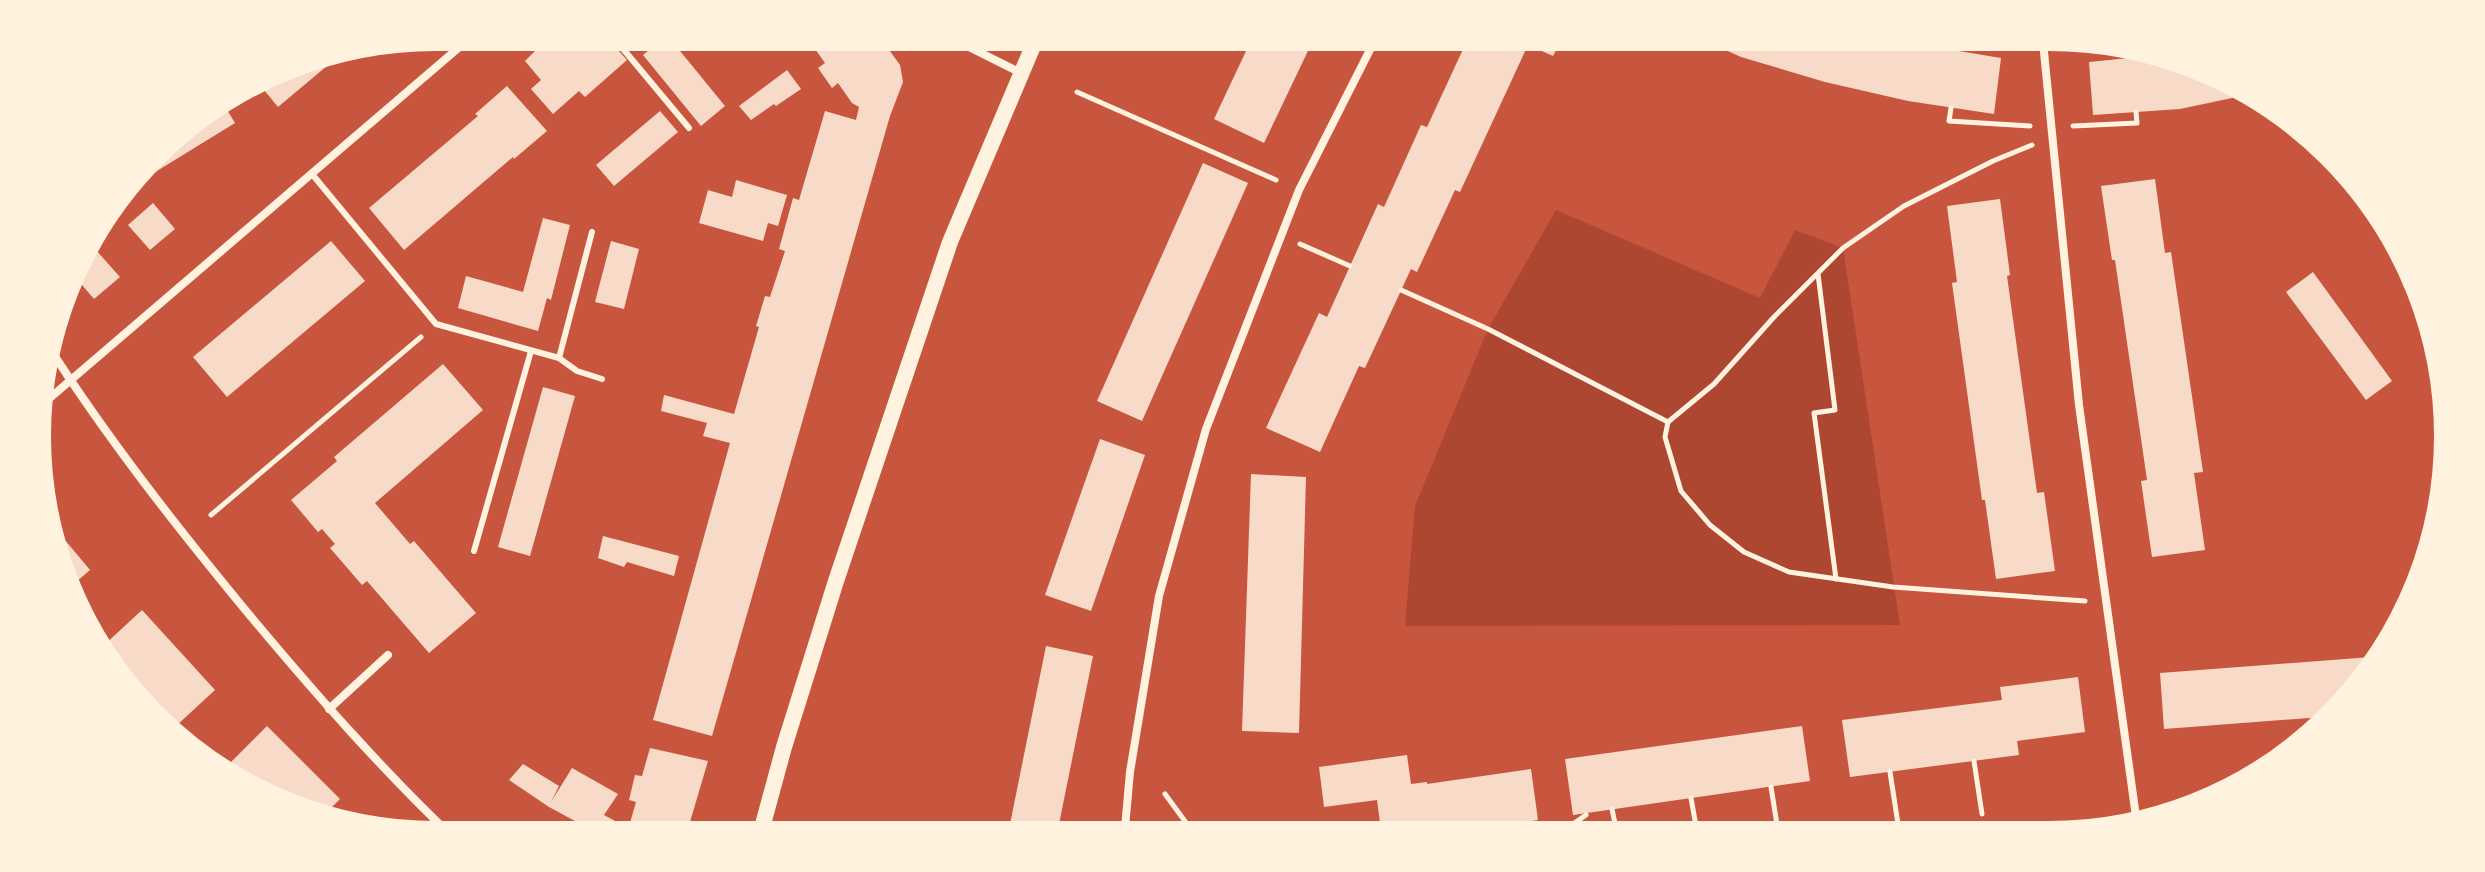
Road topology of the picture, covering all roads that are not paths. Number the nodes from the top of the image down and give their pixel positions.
1 (461, 46) edge
2 (621, 46) edge
3 (967, 46) edge
4 (1033, 46) edge
5 (1372, 46) edge
6 (2043, 46) edge
7 (1021, 73) junction
8 (689, 128) dead end
9 (312, 174) junction
10 (592, 232) dead end
11 (531, 351) junction
12 (54, 355) edge
13 (559, 358) junction
14 (602, 379) dead end
15 (71, 381) junction
16 (48, 400) edge
17 (474, 551) dead end
18 (388, 655) dead end
19 (329, 709) junction
20 (2139, 816) edge
21 (441, 826) edge
22 (763, 826) edge
23 (1125, 826) edge

1 - 9 street
2 - 8 lane
3 - 7 street
4 - 7 main road
5 - 23 street
6 - 20 street
7 - 22 main road
9 - 11 lane
9 - 15 street
10 - 13 lane
11 - 13 lane
11 - 17 lane
12 - 15 street
13 - 14 lane
15 - 16 street
15 - 19 street
18 - 19 street
19 - 21 street

